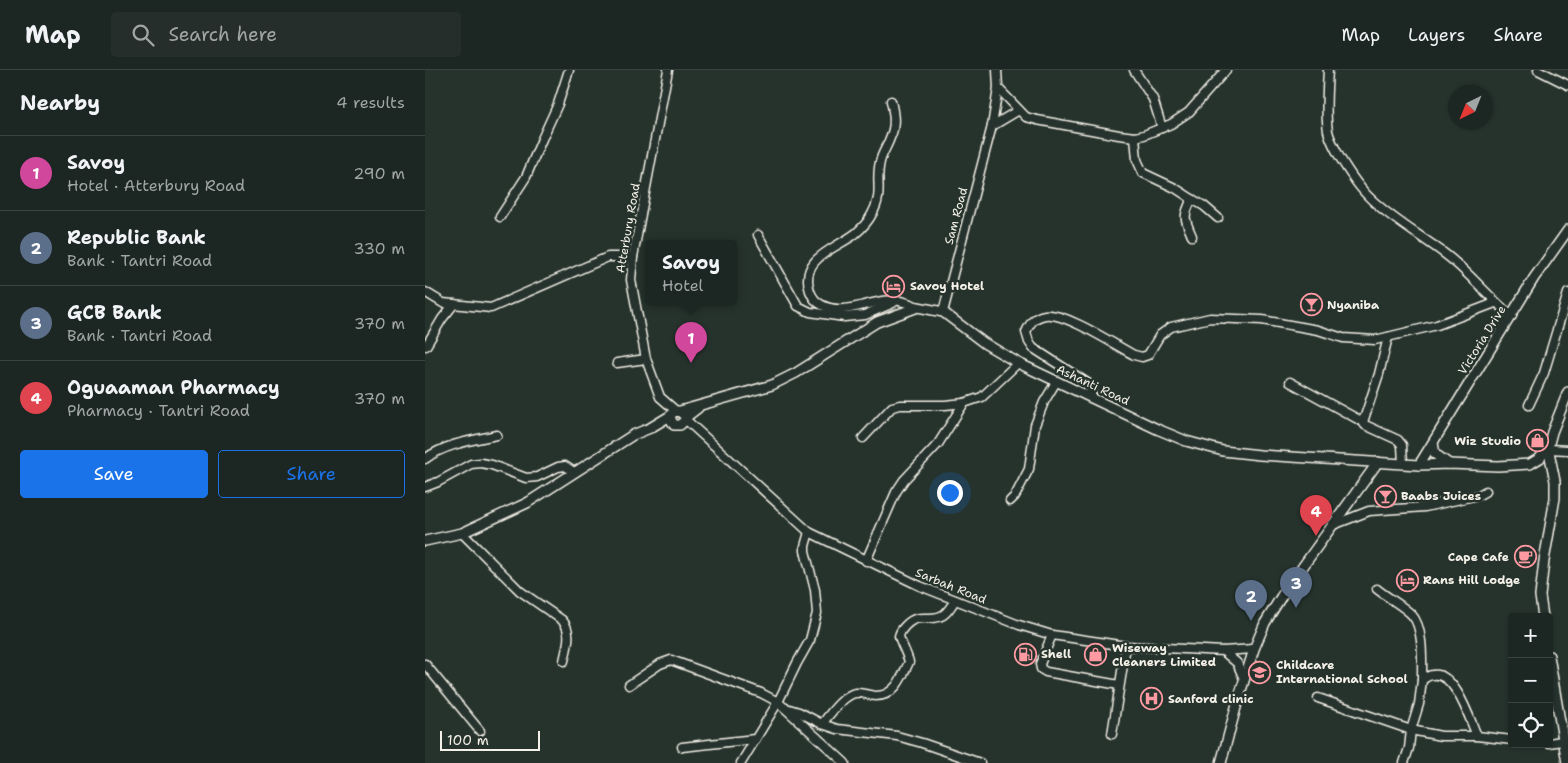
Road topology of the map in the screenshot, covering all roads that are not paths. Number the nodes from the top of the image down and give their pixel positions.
1 (569, 70) edge
2 (668, 70) edge
3 (997, 70) edge
4 (1134, 70) edge
5 (1226, 70) edge
6 (1328, 70) edge
7 (1538, 70) edge
8 (1568, 85) edge
9 (998, 88) junction
10 (891, 101) dead end
11 (1019, 110) junction
12 (992, 126) junction
13 (1162, 128) junction
14 (1135, 137) junction
15 (1192, 199) junction
16 (500, 217) dead end
17 (1218, 218) dead end
18 (1568, 230) edge
19 (758, 235) dead end
20 (1192, 236) dead end
21 (633, 257) junction
22 (425, 292) edge
23 (1568, 293) edge
24 (900, 301) junction
25 (1495, 303) junction
26 (454, 304) junction
27 (918, 307) junction
28 (943, 312) junction
29 (1512, 316) junction
30 (1387, 337) junction
31 (426, 346) edge
32 (645, 359) junction
33 (617, 363) dead end
34 (1018, 363) junction
35 (1056, 382) junction
36 (1290, 382) dead end
37 (1568, 392) edge
38 (1091, 398) junction
39 (964, 403) junction
40 (1529, 405) dead end
41 (677, 417) junction
42 (1363, 422) junction
43 (497, 435) dead end
44 (863, 438) dead end
45 (1433, 443) junction
46 (1548, 448) junction
47 (1568, 450) edge
48 (425, 459) edge
49 (1378, 462) junction
50 (1403, 464) junction
51 (1449, 464) junction
52 (1530, 464) junction
53 (1419, 465) junction
54 (1552, 468) junction
55 (574, 472) junction
56 (425, 487) edge
57 (1487, 491) dead end
58 (1010, 502) dead end
59 (1333, 525) junction
60 (462, 532) junction
61 (809, 532) junction
62 (425, 541) edge
63 (867, 561) junction
64 (1377, 589) dead end
65 (955, 600) junction
66 (1542, 613) edge
67 (1052, 635) junction
68 (1126, 646) junction
69 (1254, 649) junction
70 (1223, 651) junction
71 (1549, 658) edge
72 (564, 661) dead end
73 (425, 664) edge
74 (1244, 679) junction
75 (1422, 680) junction
76 (629, 685) dead end
77 (1119, 685) junction
78 (1318, 698) dead end
79 (778, 702) junction
80 (786, 708) junction
81 (822, 724) junction
82 (1411, 730) junction
83 (480, 731) dead end
84 (1112, 734) dead end
85 (1477, 736) junction
86 (755, 739) junction
87 (1508, 740) edge
88 (1566, 740) edge
89 (1553, 742) edge
90 (682, 747) dead end
91 (741, 763) edge
92 (845, 763) edge
93 (980, 763) edge
94 (1221, 763) edge
95 (1404, 763) edge
96 (1567, 763) edge

1 - 16 street
2 - 21 street, Atterbury Road
3 - 9 street, Sam Road
4 - 13 street
5 - 13 street
6 - 25 street
7 - 8 street
9 - 11 street
9 - 12 street, Sam Road
10 - 24 street
11 - 12 street
11 - 14 street
12 - 28 street, Sam Road
13 - 14 street
14 - 15 street
15 - 17 street
15 - 20 street
18 - 29 street, Victoria Drive
19 - 24 street
21 - 26 street
21 - 32 street, Atterbury Road
22 - 26 street
23 - 40 street
24 - 27 street
25 - 29 street
25 - 30 street
26 - 31 street
27 - 28 street, Ashanti Road
27 - 41 street
28 - 34 street, Ashanti Road
29 - 45 street, Victoria Drive
30 - 38 street
30 - 42 street
32 - 33 street
32 - 41 street, Atterbury Road
34 - 35 street, Ashanti Road
34 - 39 street
35 - 38 street, Ashanti Road
35 - 58 street
36 - 42 street
37 - 46 street
38 - 49 street, Ashanti Road
39 - 44 street
39 - 63 street
41 - 55 street
41 - 61 street, Sarbah Road
42 - 50 street
43 - 48 street
45 - 51 street
45 - 53 street, Victoria Drive
46 - 47 street
46 - 52 street
46 - 54 street
49 - 50 street, Ashanti Road
49 - 59 street
50 - 53 street, Ashanti Road
51 - 52 street, Ashanti Road
51 - 53 street, Ashanti Road
52 - 54 street, Ashanti Road
54 - 66 street
55 - 56 street
55 - 60 street
57 - 59 street
59 - 69 street
60 - 62 street
60 - 72 street
61 - 63 street, Sarbah Road
61 - 79 street
63 - 65 street, Sarbah Road
64 - 75 street
65 - 67 street, Sarbah Road
65 - 81 street
67 - 68 street, Sarbah Road
67 - 77 street
68 - 70 street, Sarbah Road
68 - 77 street
69 - 70 street, Sarbah Road
69 - 74 street
70 - 74 street
71 - 88 street
73 - 83 street
74 - 94 street
75 - 82 street
75 - 85 street
76 - 79 street
77 - 84 street
78 - 82 street
79 - 80 street
79 - 86 street
80 - 81 street
80 - 92 street
81 - 93 street
82 - 85 street
82 - 95 street
85 - 87 street
86 - 90 street
86 - 91 street
88 - 89 street
88 - 96 street

